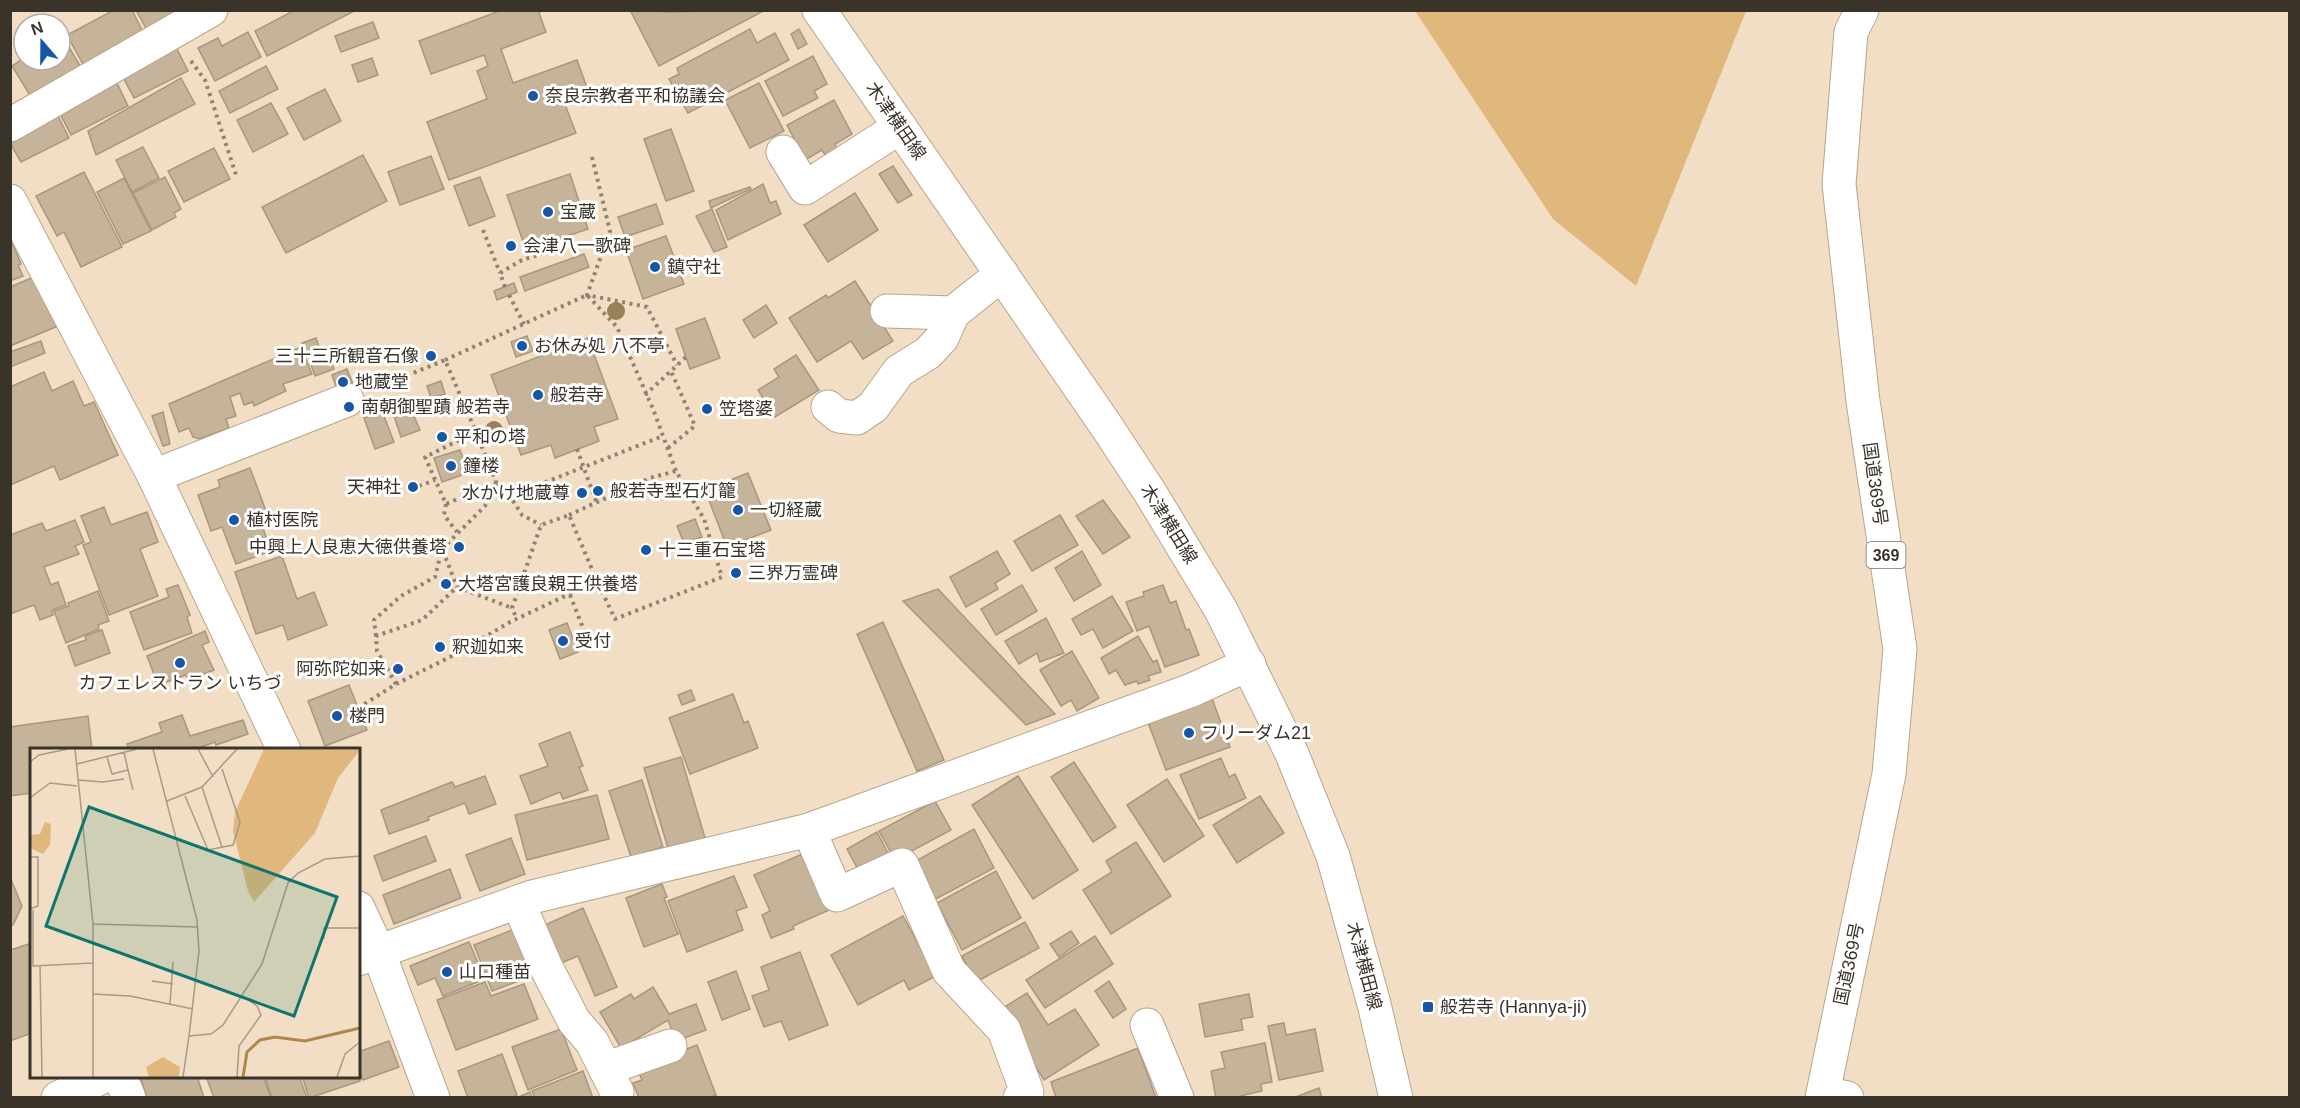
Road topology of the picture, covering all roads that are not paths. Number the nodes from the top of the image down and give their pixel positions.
1 (211, 10) edge
2 (819, 10) edge
3 (1862, 10) edge
4 (10, 125) edge
5 (900, 127) junction
6 (783, 152) dead end
7 (10, 201) edge
8 (1002, 274) junction
9 (887, 310) dead end
10 (953, 313) junction
11 (347, 400) road end
12 (828, 407) dead end
13 (154, 476) junction
14 (1249, 664) junction
15 (283, 748) edge
16 (809, 830) junction
17 (518, 902) junction
18 (360, 917) edge
19 (368, 955) edge
20 (1147, 1025) dead end
21 (670, 1046) dead end
22 (102, 1078) edge
23 (120, 1078) edge
24 (1830, 1096) edge
25 (58, 1098) edge
26 (129, 1098) edge
27 (433, 1098) edge
28 (1020, 1098) edge
29 (1177, 1098) edge
30 (1396, 1098) edge

1 - 4 main road
2 - 5 main road, 木津横田線
3 - 24 main road, 国道369号 / 369
5 - 6 main road
5 - 8 main road, 木津横田線
7 - 13 main road
8 - 10 main road
8 - 14 main road, 木津横田線
9 - 10 main road
10 - 12 main road
11 - 13 main road
13 - 15 main road
14 - 16 main road
14 - 30 main road, 木津横田線
16 - 17 main road
16 - 28 main road
17 - 19 main road
17 - 21 main road
18 - 19 main road
19 - 27 main road
20 - 29 main road
22 - 25 main road
23 - 26 main road

